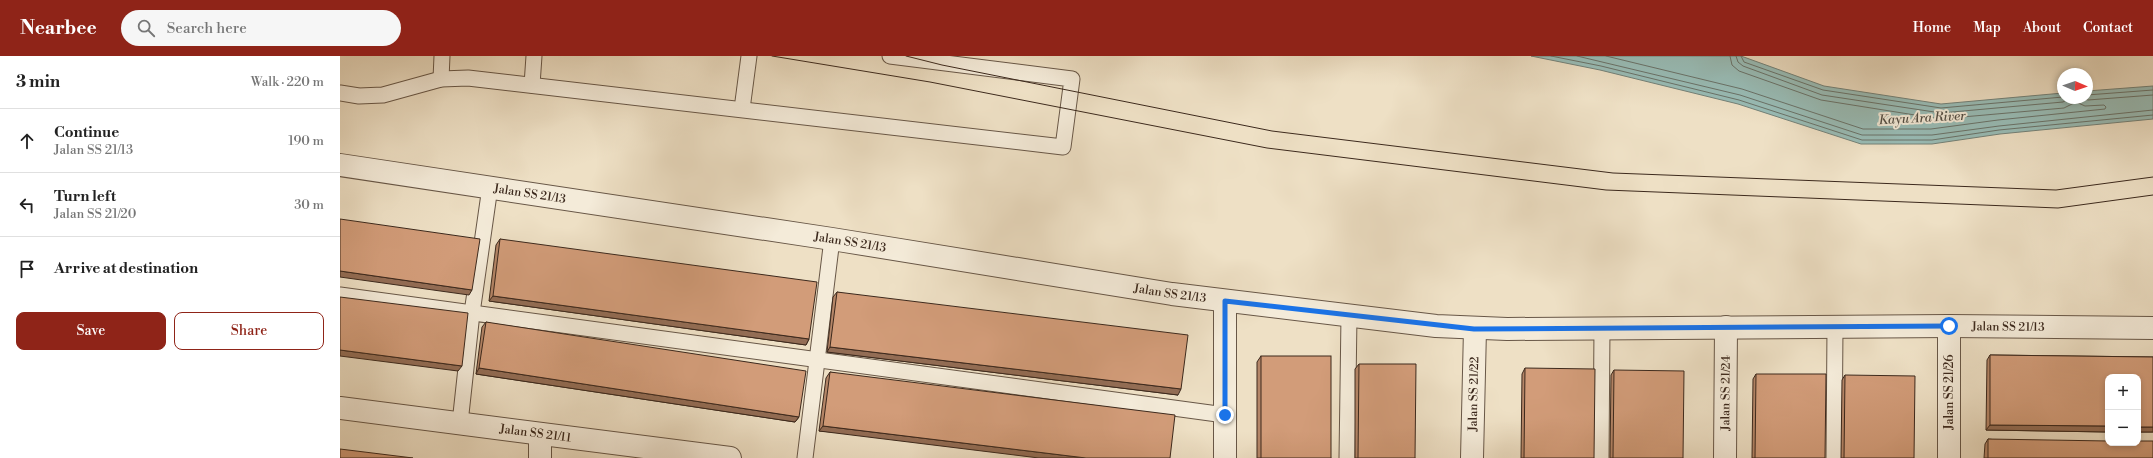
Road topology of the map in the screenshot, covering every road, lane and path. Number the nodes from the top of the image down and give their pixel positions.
1 (442, 56) edge
2 (534, 56) edge
3 (749, 56) edge
4 (890, 56) edge
5 (441, 79) junction
6 (532, 85) junction
7 (340, 93) edge
8 (742, 109) junction
9 (340, 164) edge
10 (490, 187) junction
11 (832, 239) junction
12 (340, 295) edge
13 (1225, 301) junction
14 (472, 313) junction
15 (1349, 316) junction
16 (1949, 326) junction
17 (1726, 327) junction
18 (1836, 327) junction
19 (1602, 328) junction
20 (2153, 328) edge
21 (1474, 329) junction
22 (816, 360) junction
23 (340, 408) edge
24 (1225, 415) junction
25 (460, 423) junction
26 (540, 434) junction
27 (654, 453) edge
28 (540, 458) edge
29 (730, 458) edge
30 (805, 458) edge
31 (1225, 458) edge
32 (1347, 458) edge
33 (1472, 458) edge
34 (1601, 458) edge
35 (1724, 458) edge
36 (1834, 458) edge
37 (1949, 458) edge

1 - 5 lane
2 - 6 lane
3 - 8 lane
4 - 8 lane
5 - 6 lane
5 - 7 lane
6 - 8 lane
9 - 10 street, Jalan SS 21/13
10 - 11 street, Jalan SS 21/13
10 - 14 lane
11 - 13 street, Jalan SS 21/13
11 - 22 lane
12 - 14 lane
13 - 15 street, Jalan SS 21/13
13 - 24 street
14 - 22 lane
14 - 25 lane
15 - 21 street, Jalan SS 21/13
15 - 32 lane
16 - 18 street, Jalan SS 21/13
16 - 20 street, Jalan SS 21/13
16 - 37 street, Jalan SS 21/26
17 - 18 street, Jalan SS 21/13
17 - 19 street, Jalan SS 21/13
17 - 35 street, Jalan SS 21/24
18 - 36 lane
19 - 21 street, Jalan SS 21/13
19 - 34 lane
21 - 33 street, Jalan SS 21/22
22 - 24 lane
22 - 30 lane
23 - 25 street, Jalan SS 21/11
24 - 31 street
25 - 26 street, Jalan SS 21/11
26 - 27 street, Jalan SS 21/11
26 - 28 street
27 - 29 street, Jalan SS 21/11

